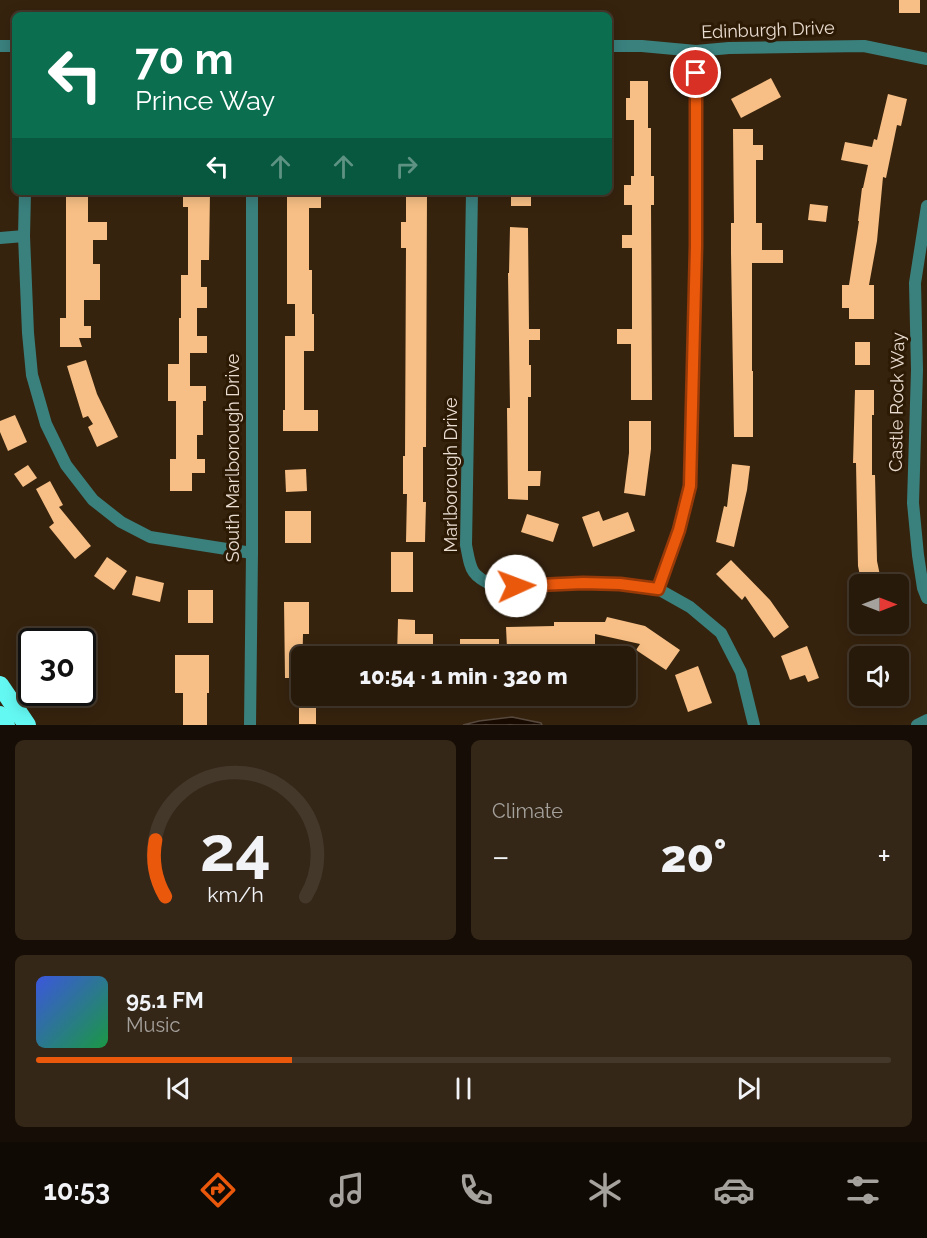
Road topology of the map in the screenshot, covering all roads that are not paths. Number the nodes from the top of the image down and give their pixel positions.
1 (612, 46) edge
2 (696, 51) junction
3 (927, 59) edge
4 (25, 195) edge
5 (252, 195) edge
6 (472, 195) edge
7 (927, 206) edge
8 (24, 236) junction
9 (0, 238) edge
10 (252, 553) junction
11 (658, 589) junction
12 (927, 598) edge
13 (0, 685) edge
14 (0, 715) edge
15 (927, 720) edge
16 (6, 725) edge
17 (27, 725) edge
18 (250, 725) edge
19 (754, 725) edge
20 (917, 725) edge

1 - 2 street, Edinburgh Drive
2 - 3 street, Edinburgh Drive
2 - 11 street
4 - 8 street
5 - 10 street, South Marlborough Drive
6 - 11 street, Marlborough Drive
7 - 12 street, Castle Rock Way
8 - 9 street
8 - 10 street
10 - 18 street, South Marlborough Drive
11 - 19 street, Marlborough Drive
13 - 17 highway
14 - 16 highway
15 - 20 street

